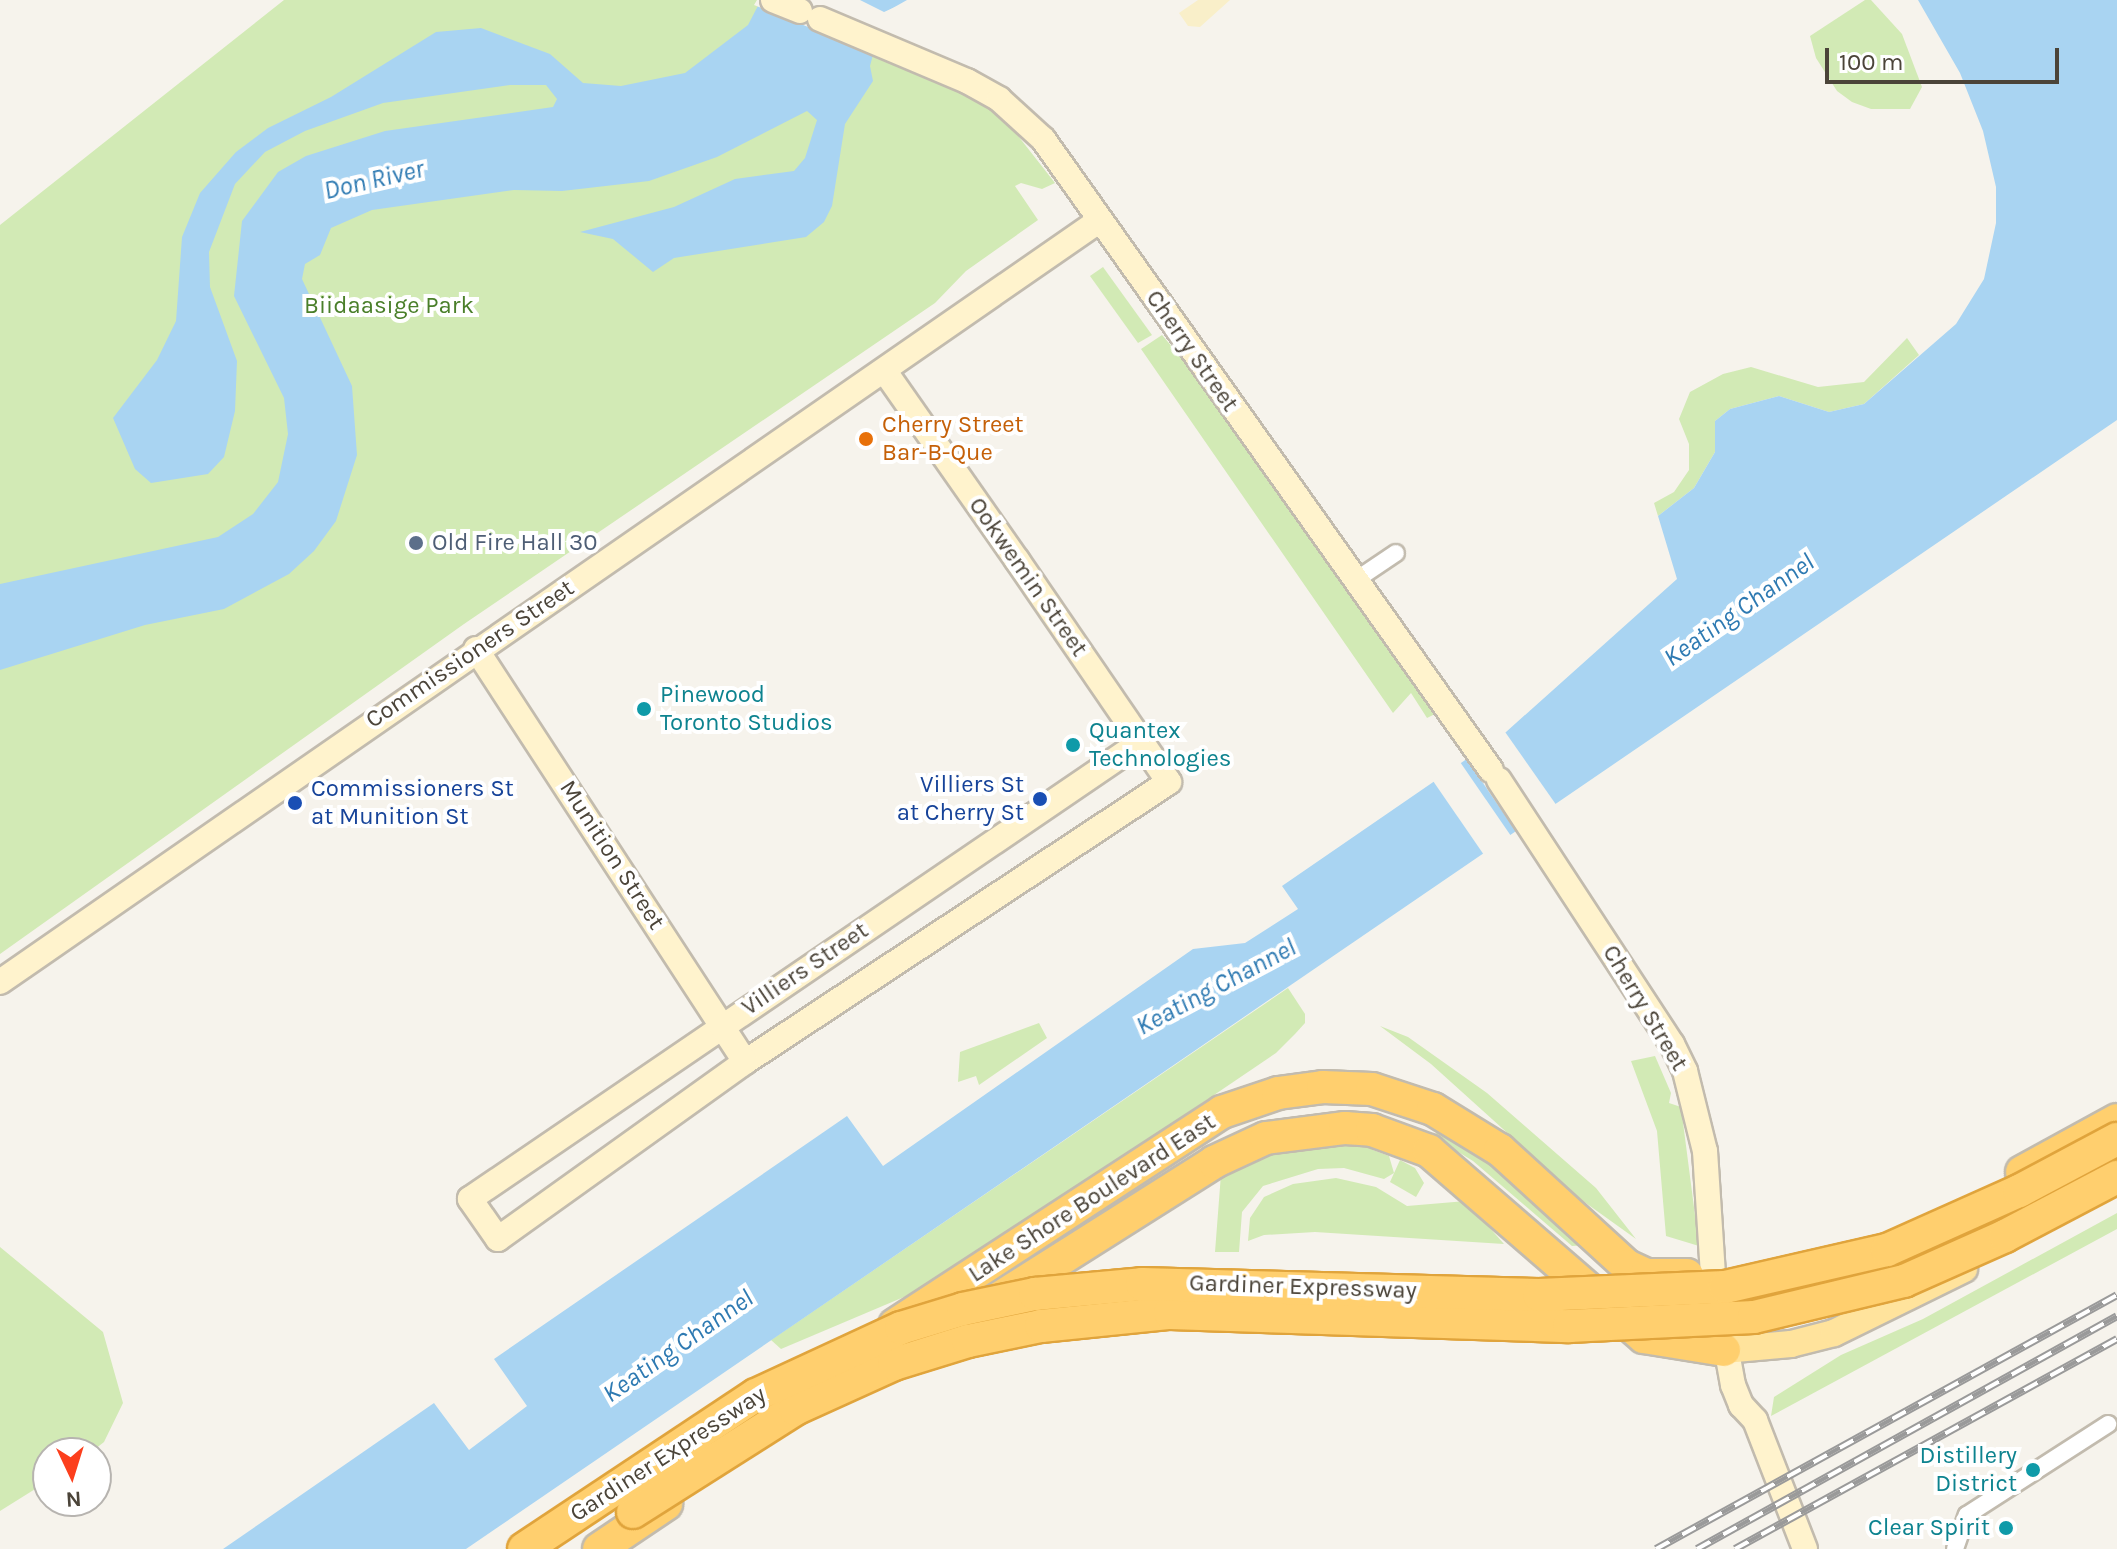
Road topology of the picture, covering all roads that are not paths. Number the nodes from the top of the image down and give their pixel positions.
1 (773, 0) edge
2 (1100, 220) junction
3 (886, 373) junction
4 (1396, 553) dead end
5 (1356, 580) junction
6 (476, 649) junction
7 (1141, 742) junction
8 (1169, 782) joint
9 (0, 982) edge
10 (723, 1024) junction
11 (745, 1062) junction
12 (2117, 1120) edge
13 (2117, 1139) edge
14 (2117, 1177) edge
15 (1188, 1178) junction
16 (1097, 1194) junction
17 (1713, 1275) junction
18 (1724, 1350) junction
19 (1741, 1405) junction
20 (2108, 1424) dead end
21 (524, 1549) edge
22 (592, 1549) edge
23 (599, 1549) edge
24 (1791, 1549) edge
25 (1805, 1549) edge
26 (1955, 1549) edge

1 - 2 street, Cherry Street
2 - 3 street, Commissioners Street
2 - 5 street, Cherry Street
3 - 6 street, Commissioners Street
3 - 7 street, Ookwemin Street
4 - 5 street
5 - 17 street, Cherry Street
6 - 9 street, Commissioners Street
6 - 10 street, Munition Street
7 - 8 street, Ookwemin Street
7 - 10 street, Villiers Street
8 - 11 street, Villiers Street
10 - 11 street, Munition Street
10 - 11 street, Villiers Street
12 - 17 highway, Lake Shore Boulevard East
13 - 21 highway, Gardiner Expressway, bridge
14 - 18 main road, Lake Shore Boulevard East
14 - 22 highway, Gardiner Expressway, bridge
15 - 16 highway
15 - 18 highway, Lake Shore Boulevard East
15 - 23 highway, Lake Shore Boulevard East
16 - 17 highway, Lake Shore Boulevard East
16 - 21 highway, Lake Shore Boulevard East
17 - 18 street, Cherry Street
18 - 19 street, Cherry Street
19 - 24 street, Cherry Street
19 - 25 street, Cherry Street
20 - 26 street

